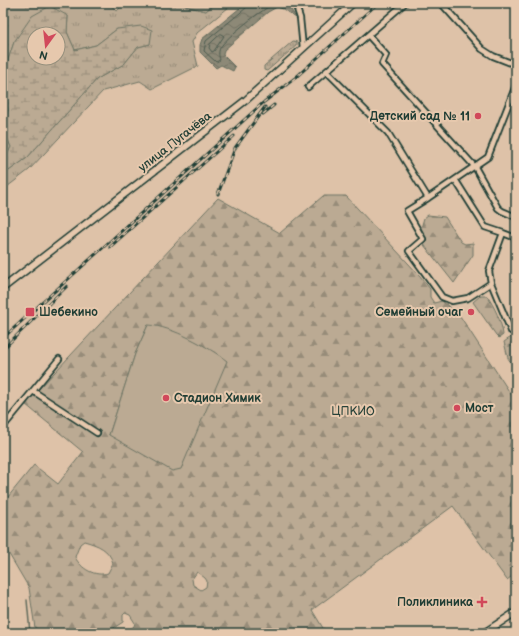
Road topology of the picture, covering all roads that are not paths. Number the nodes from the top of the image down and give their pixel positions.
1 (295, 3) edge
2 (353, 3) edge
3 (405, 3) edge
4 (441, 3) edge
5 (368, 35) junction
6 (303, 48) junction
7 (516, 65) edge
8 (326, 72) junction
9 (516, 85) edge
10 (308, 87) dead end
11 (475, 167) junction
12 (456, 181) junction
13 (428, 198) junction
14 (516, 217) edge
15 (503, 233) junction
16 (516, 238) edge
17 (491, 283) junction
18 (3, 288) edge
19 (516, 318) edge
20 (514, 332) edge
21 (59, 359) dead end
22 (33, 391) junction
23 (3, 427) edge
24 (97, 433) dead end
25 (516, 612) edge
26 (484, 633) edge

1 - 6 street
2 - 6 street, улица Пугачёва
3 - 5 street
4 - 7 street
5 - 8 street
5 - 11 street
6 - 18 street, улица Пугачёва
8 - 10 street
8 - 13 street
9 - 11 street
11 - 12 street
11 - 14 street
12 - 13 street
12 - 15 street
13 - 17 street
15 - 16 street
15 - 17 street
17 - 20 street
19 - 20 street
21 - 22 street
22 - 23 street
22 - 24 street
25 - 26 street

